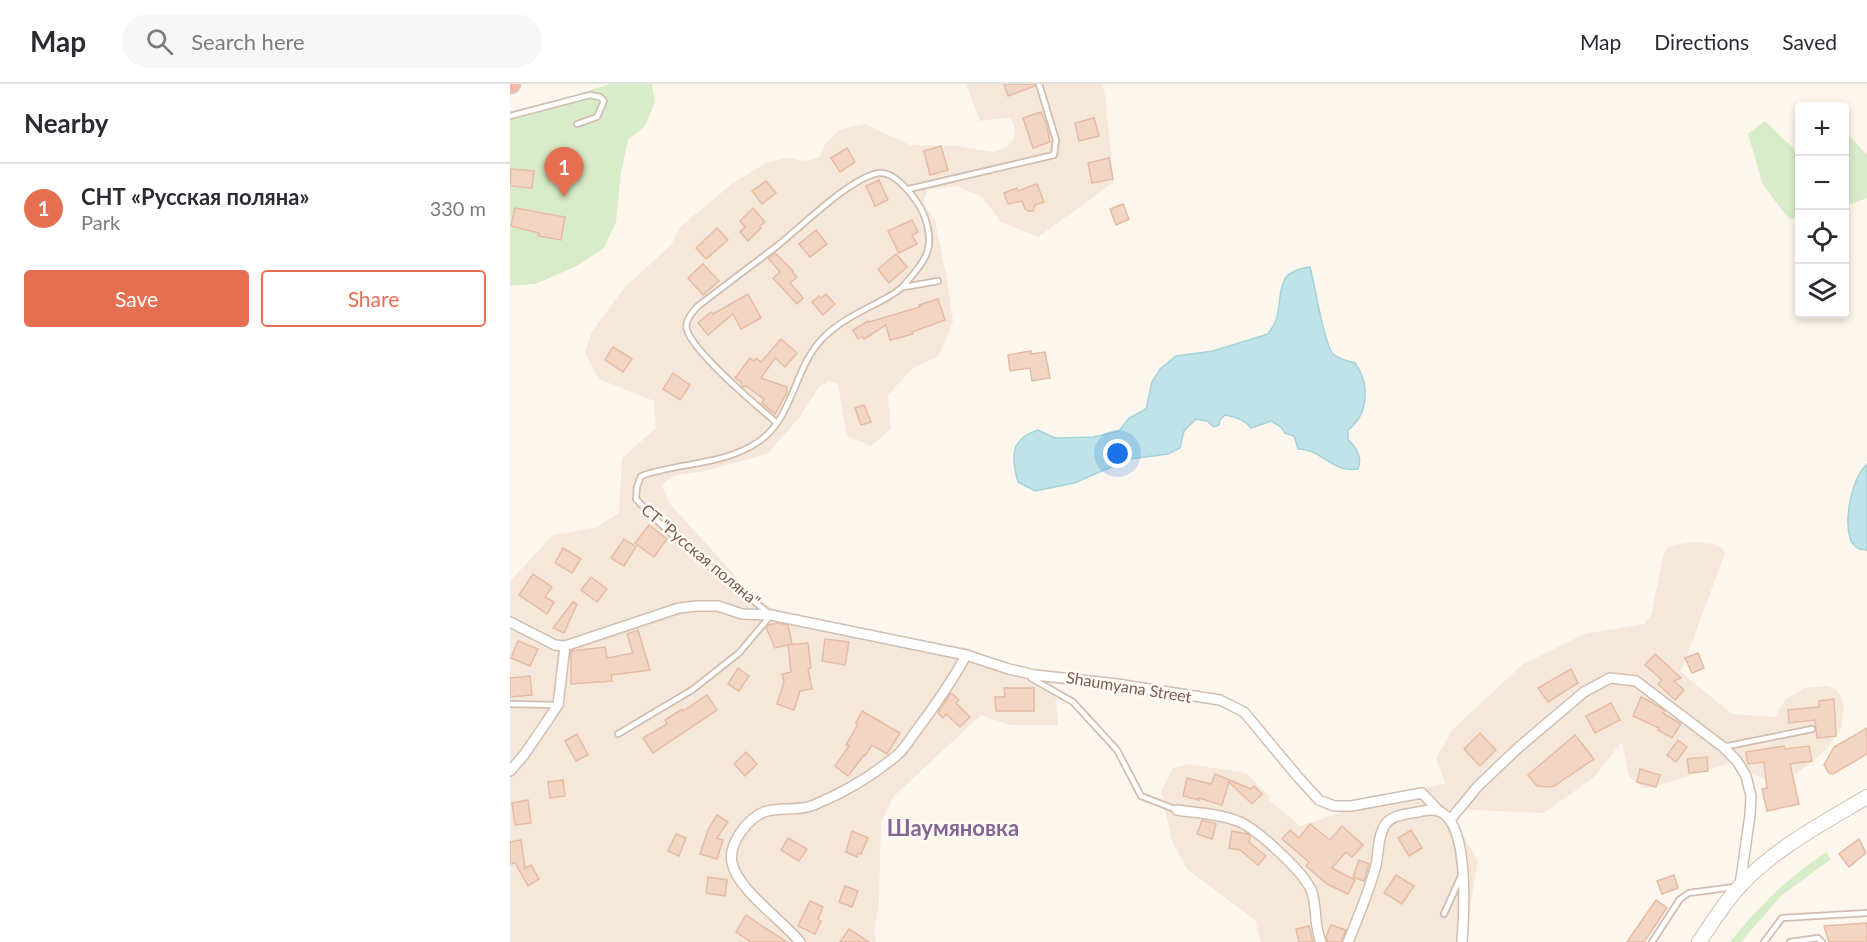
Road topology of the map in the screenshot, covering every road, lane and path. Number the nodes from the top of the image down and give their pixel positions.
1 (1040, 84) edge
2 (510, 116) edge
3 (577, 124) dead end
4 (909, 189) junction
5 (938, 281) dead end
6 (904, 287) junction
7 (777, 423) junction
8 (771, 615) junction
9 (510, 622) edge
10 (565, 646) junction
11 (966, 655) junction
12 (1009, 669) junction
13 (510, 704) edge
14 (558, 705) junction
15 (1812, 729) dead end
16 (618, 734) dead end
17 (1723, 747) junction
18 (510, 771) edge
19 (1867, 797) edge
20 (1177, 810) joint
21 (1439, 811) junction
22 (1450, 820) junction
23 (1463, 871) junction
24 (1739, 887) junction
25 (1867, 913) edge
26 (1444, 914) dead end
27 (800, 942) edge
28 (1321, 942) edge
29 (1348, 942) edge
30 (1462, 942) edge
31 (1652, 942) edge
32 (1699, 942) edge
33 (1764, 942) edge
34 (1790, 942) edge
35 (1822, 942) edge

1 - 4 lane
2 - 3 lane
4 - 6 lane
4 - 7 lane
5 - 6 lane
6 - 7 lane, СТ "Русская поляна"
7 - 8 lane, СТ "Русская поляна"
8 - 10 street, Shaumyana Street
8 - 11 street, Shaumyana Street
8 - 16 lane
9 - 10 street
10 - 14 street
11 - 12 street, Shaumyana Street
11 - 27 street
12 - 20 lane
12 - 21 street, Shaumyana Street
13 - 14 lane
14 - 18 street
15 - 17 lane
17 - 22 street
17 - 24 street
19 - 24 main road
20 - 28 street
21 - 22 street, Shaumyana Street
21 - 29 street
22 - 23 street
23 - 26 lane
23 - 30 street
24 - 31 lane
24 - 32 main road
25 - 33 lane
34 - 35 lane

